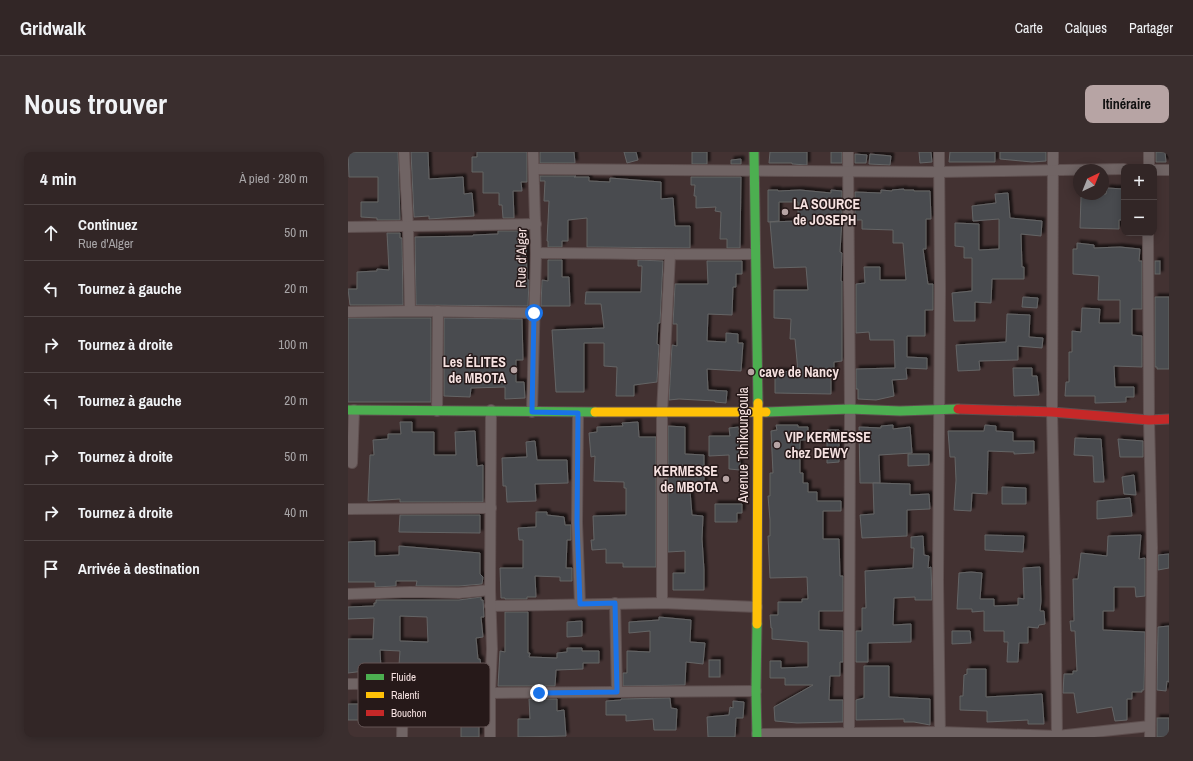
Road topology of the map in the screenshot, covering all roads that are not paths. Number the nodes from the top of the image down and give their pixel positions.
1 (404, 152) edge
2 (533, 152) edge
3 (754, 152) edge
4 (848, 152) edge
5 (939, 152) edge
6 (1053, 152) edge
7 (1149, 152) edge
8 (1149, 164) edge
9 (534, 169) junction
10 (754, 170) junction
11 (1053, 170) junction
12 (1121, 170) edge
13 (1157, 170) edge
14 (1169, 170) edge
15 (848, 172) junction
16 (940, 172) junction
17 (536, 224) junction
18 (408, 226) junction
19 (348, 227) edge
20 (1148, 236) edge
21 (536, 253) junction
22 (755, 254) junction
23 (670, 255) junction
24 (410, 311) junction
25 (438, 311) junction
26 (348, 312) edge
27 (534, 313) junction
28 (850, 409) junction
29 (939, 409) junction
30 (351, 410) edge
31 (491, 410) junction
32 (438, 411) junction
33 (532, 412) junction
34 (758, 412) junction
35 (1052, 412) junction
36 (578, 413) junction
37 (662, 413) junction
38 (1169, 419) edge
39 (1149, 420) junction
40 (352, 463) dead end
41 (491, 508) junction
42 (348, 509) edge
43 (490, 590) junction
44 (348, 594) edge
45 (615, 603) junction
46 (662, 603) junction
47 (580, 604) junction
48 (490, 606) junction
49 (757, 607) junction
50 (490, 688) junction
51 (756, 691) junction
52 (617, 692) junction
53 (1150, 726) junction
54 (849, 734) edge
55 (940, 734) edge
56 (757, 735) edge
57 (490, 737) edge
58 (1057, 737) edge
59 (1150, 737) edge

1 - 18 street
2 - 9 street, Rue d'Alger
3 - 10 street, Avenue Tchikoungoula
4 - 15 street
5 - 16 street
6 - 11 street
7 - 8 street
9 - 10 street
9 - 17 street, Rue d'Alger
10 - 15 street
10 - 22 street, Avenue Tchikoungoula
11 - 12 street
11 - 16 street
11 - 35 street
13 - 14 street
15 - 16 street
15 - 28 street
16 - 29 street
17 - 18 street
17 - 21 street, Rue d'Alger
18 - 19 street
18 - 24 street
20 - 39 street
21 - 23 street
21 - 27 street, Rue d'Alger
22 - 23 street
22 - 34 street, Avenue Tchikoungoula
23 - 37 street
24 - 25 street
24 - 26 street
25 - 27 street
25 - 32 street
27 - 33 street, Rue d'Alger
28 - 29 street
28 - 34 street
28 - 54 street
29 - 35 street
29 - 55 street
30 - 32 street
30 - 40 street
31 - 32 street
31 - 33 street
31 - 41 street
33 - 36 street
34 - 37 street
34 - 49 street, Avenue Tchikoungoula
35 - 39 street
35 - 58 street
36 - 37 street
36 - 47 street
37 - 46 street
38 - 39 street
39 - 53 street
41 - 42 street
41 - 43 street
43 - 44 street
43 - 48 street
45 - 46 street
45 - 47 street
45 - 52 street
46 - 49 street
47 - 48 street
48 - 50 street
49 - 51 street, Avenue Tchikoungoula
50 - 52 street
50 - 57 street
51 - 52 street
51 - 56 street, Avenue Tchikoungoula
53 - 58 street
53 - 59 street
54 - 55 street
54 - 56 street
55 - 58 street

